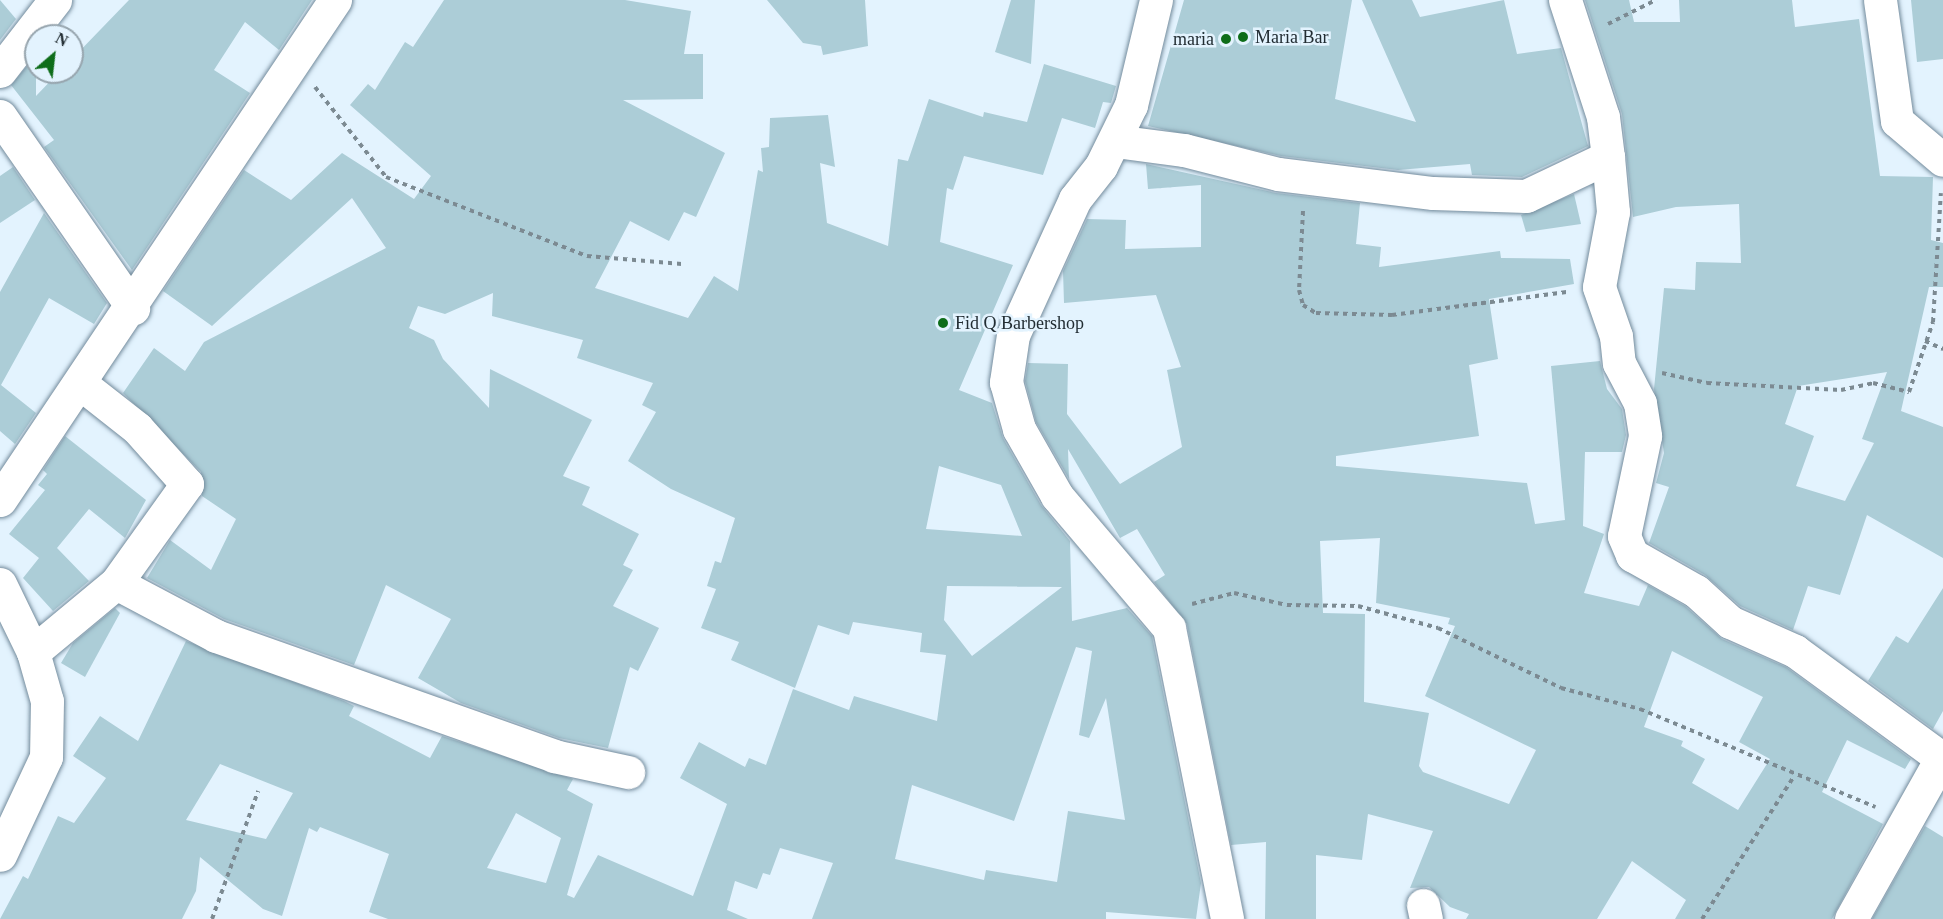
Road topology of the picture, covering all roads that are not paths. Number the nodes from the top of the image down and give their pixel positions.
1 (55, 0) edge
2 (335, 0) edge
3 (1156, 0) edge
4 (1565, 0) edge
5 (1880, 0) edge
6 (0, 70) edge
7 (0, 116) edge
8 (1115, 141) junction
9 (1608, 157) junction
10 (1942, 160) edge
11 (133, 308) junction
12 (81, 384) junction
13 (0, 500) edge
14 (116, 583) junction
15 (0, 584) edge
16 (33, 652) junction
17 (628, 772) dead end
18 (1938, 773) edge
19 (0, 855) edge
20 (1227, 919) edge
21 (1851, 919) edge

1 - 6 street
2 - 11 street
3 - 8 street
4 - 9 street
5 - 10 street
7 - 11 street
8 - 9 street
8 - 20 street
9 - 18 street
11 - 12 street
12 - 13 street
12 - 14 street
14 - 16 street
14 - 17 street
15 - 16 street
16 - 19 street
18 - 21 street

